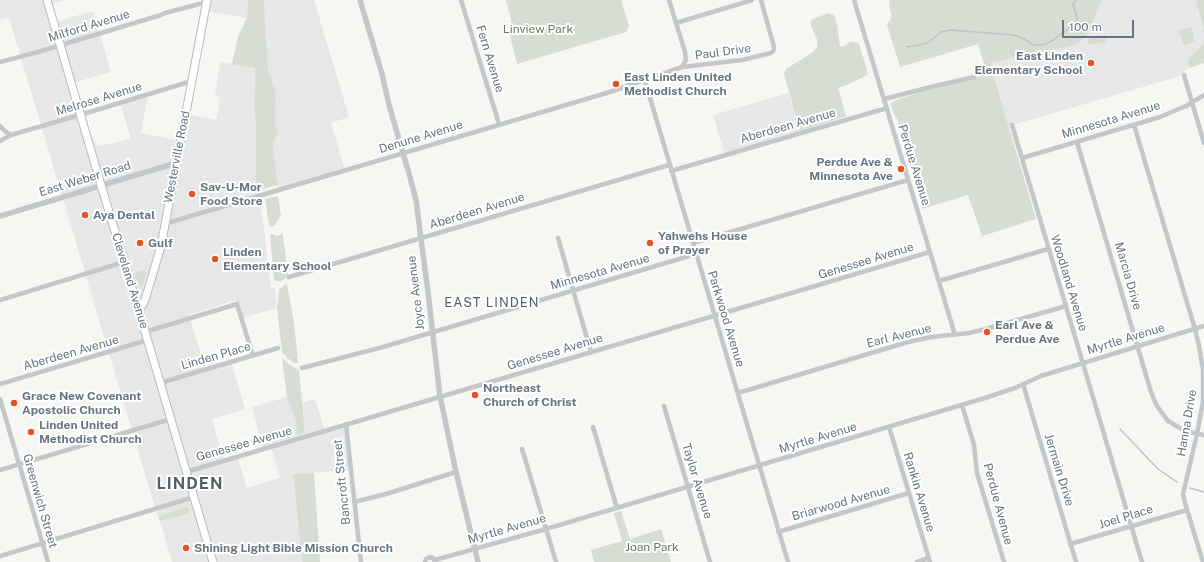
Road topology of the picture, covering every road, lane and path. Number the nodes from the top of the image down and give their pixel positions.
1 (47, 0) edge
2 (360, 0) edge
3 (461, 0) edge
4 (669, 0) edge
5 (752, 0) edge
6 (761, 0) edge
7 (854, 0) edge
8 (207, 1) edge
9 (676, 23) junction
10 (60, 45) junction
11 (0, 62) edge
12 (682, 67) junction
13 (1184, 75) dead end
14 (974, 77) dead end
15 (192, 81) junction
16 (645, 81) junction
17 (1204, 95) edge
18 (884, 99) junction
19 (1192, 102) junction
20 (886, 108) junction
21 (80, 115) junction
22 (499, 124) junction
23 (1012, 125) dead end
24 (1134, 125) junction
25 (0, 126) edge
26 (11, 135) junction
27 (0, 141) edge
28 (1077, 142) junction
29 (1204, 143) edge
30 (404, 153) junction
31 (1022, 158) junction
32 (176, 163) junction
33 (669, 164) junction
34 (671, 171) junction
35 (908, 180) junction
36 (100, 185) junction
37 (0, 216) edge
38 (164, 224) junction
39 (421, 238) junction
40 (558, 238) dead end
41 (693, 243) junction
42 (1048, 248) junction
43 (930, 252) junction
44 (696, 254) junction
45 (124, 262) junction
46 (289, 277) dead end
47 (151, 280) junction
48 (939, 281) junction
49 (131, 284) junction
50 (574, 290) junction
51 (0, 300) edge
52 (1066, 306) junction
53 (140, 311) junction
54 (714, 316) junction
55 (1204, 326) edge
56 (1195, 329) junction
57 (432, 331) junction
58 (145, 332) junction
59 (955, 335) junction
60 (148, 340) junction
61 (1138, 346) junction
62 (278, 348) dead end
63 (591, 352) junction
64 (253, 356) junction
65 (1083, 363) junction
66 (302, 368) dead end
67 (160, 383) junction
68 (0, 384) edge
69 (1023, 384) junction
70 (738, 393) junction
71 (440, 396) junction
72 (0, 399) edge
73 (962, 405) junction
74 (664, 406) dead end
75 (170, 419) junction
76 (346, 424) junction
77 (593, 427) dead end
78 (889, 427) junction
79 (1197, 434) junction
80 (1204, 435) edge
81 (522, 449) dead end
82 (19, 465) junction
83 (759, 466) junction
84 (0, 470) edge
85 (186, 472) junction
86 (456, 472) junction
87 (688, 487) junction
88 (909, 493) junction
89 (194, 497) junction
90 (354, 502) junction
91 (617, 508) junction
92 (1187, 510) junction
93 (1131, 526) junction
94 (546, 529) junction
95 (778, 532) junction
96 (42, 543) junction
97 (1070, 544) junction
98 (475, 549) junction
99 (0, 556) edge
100 (929, 560) edge
101 (435, 561) edge
102 (48, 562) edge
103 (213, 562) edge
104 (361, 562) edge
105 (425, 562) edge
106 (478, 562) edge
107 (556, 562) edge
108 (710, 562) edge
109 (788, 562) edge
110 (917, 562) edge
111 (1004, 562) edge
112 (1076, 562) edge
113 (1142, 562) edge
114 (1203, 562) edge

1 - 10 main road, Cleveland Avenue
2 - 30 street, Joyce Avenue
3 - 22 street, Fern Avenue
4 - 9 street
5 - 9 street
6 - 12 street, Paul Drive
7 - 18 street, Perdue Avenue
8 - 10 street, Milford Avenue
8 - 15 main road, Westerville Road
9 - 12 street
10 - 11 street, Milford Avenue
10 - 21 main road, Cleveland Avenue
12 - 16 street, Denune Avenue
13 - 19 street
14 - 18 street
15 - 21 street, Melrose Avenue
15 - 32 main road, Westerville Road
16 - 22 street, Denune Avenue
16 - 33 street, Parkwood Avenue
17 - 19 street, Minnesota Avenue
18 - 20 street, Perdue Avenue
19 - 24 street, Minnesota Avenue
19 - 29 street
20 - 34 street, Aberdeen Avenue
20 - 35 street, Perdue Avenue
21 - 26 street, Melrose Avenue
21 - 36 main road, Cleveland Avenue
22 - 30 street, Denune Avenue
23 - 31 street, Woodland Avenue
24 - 28 street, Minnesota Avenue
24 - 56 street, Hanna Drive
25 - 26 street
26 - 27 street, Melrose Avenue
28 - 31 street, Minnesota Avenue
28 - 61 street, Marcia Drive
30 - 38 street, Denune Avenue
30 - 39 street, Joyce Avenue
31 - 42 street, Woodland Avenue
32 - 36 street, East Weber Road
32 - 38 main road, Westerville Road
33 - 34 street, Parkwood Avenue
33 - 39 street, Aberdeen Avenue
34 - 41 street, Parkwood Avenue
35 - 41 street
35 - 43 street, Perdue Avenue
36 - 37 street, East Weber Road
36 - 45 main road, Cleveland Avenue
38 - 47 main road, Westerville Road
39 - 46 street, Aberdeen Avenue
39 - 57 street, Joyce Avenue
40 - 50 street
41 - 44 street, Parkwood Avenue
42 - 48 street
42 - 52 street, Woodland Avenue
43 - 48 street, Perdue Avenue
43 - 54 street, Genessee Avenue
44 - 50 street, Minnesota Avenue
44 - 54 street, Parkwood Avenue
45 - 49 main road, Cleveland Avenue
45 - 51 street
47 - 49 main road
47 - 53 main road, Westerville Road
48 - 59 street, Perdue Avenue
49 - 53 main road, Cleveland Avenue
50 - 57 street, Minnesota Avenue
50 - 63 street
52 - 59 street, Earl Avenue
52 - 65 street, Woodland Avenue
53 - 58 main road, Cleveland Avenue
54 - 63 street, Genessee Avenue
54 - 70 street, Parkwood Avenue
55 - 56 street, Myrtle Avenue
56 - 61 street, Myrtle Avenue
56 - 79 street, Hanna Drive
57 - 66 street, Minnesota Avenue
57 - 71 street, Joyce Avenue
58 - 60 main road, Cleveland Avenue
58 - 64 street
59 - 70 street, Earl Avenue
60 - 67 main road, Cleveland Avenue
60 - 68 street, Aberdeen Avenue
61 - 65 street, Myrtle Avenue
61 - 79 street, Marcia Drive
62 - 64 street, Linden Place
63 - 71 street, Genessee Avenue
64 - 67 street, Linden Place
65 - 69 street, Myrtle Avenue
65 - 93 street, Woodland Avenue
67 - 75 main road, Cleveland Avenue
69 - 73 street, Myrtle Avenue
69 - 97 street, Jermain Drive
70 - 83 street, Parkwood Avenue
71 - 76 street, Genessee Avenue
71 - 86 street, Joyce Avenue
72 - 82 street, Greenwich Street
73 - 78 street, Myrtle Avenue
73 - 111 street, Perdue Avenue
74 - 87 street, Taylor Avenue
75 - 82 street
75 - 85 main road, Cleveland Avenue
76 - 85 street, Genessee Avenue
76 - 90 street, Bancroft Street
77 - 91 street
78 - 83 street, Myrtle Avenue
78 - 88 street, Rankin Avenue
79 - 80 street, Marcia Drive
79 - 92 street, Hanna Drive
81 - 94 street
82 - 84 street
82 - 96 street, Greenwich Street
83 - 87 street, Myrtle Avenue
83 - 95 street, Parkwood Avenue
85 - 89 main road, Cleveland Avenue
86 - 90 street
86 - 98 street, Joyce Avenue
87 - 91 street, Myrtle Avenue
87 - 108 street, Taylor Avenue
88 - 95 street, Briarwood Avenue
88 - 100 street, Rankin Avenue
89 - 96 street
89 - 103 main road, Cleveland Avenue
90 - 104 street, Bancroft Street
91 - 94 street, Myrtle Avenue
92 - 93 street, Joel Place
92 - 114 street, Hanna Drive
93 - 97 street, Joel Place
93 - 113 street, Woodland Avenue
94 - 98 street, Myrtle Avenue
94 - 107 street
95 - 109 street, Parkwood Avenue
96 - 99 street
96 - 102 street, Greenwich Street
97 - 112 street, Jermain Drive
98 - 101 street, Myrtle Avenue
98 - 106 street, Joyce Avenue
100 - 110 street
101 - 105 street, Myrtle Avenue

